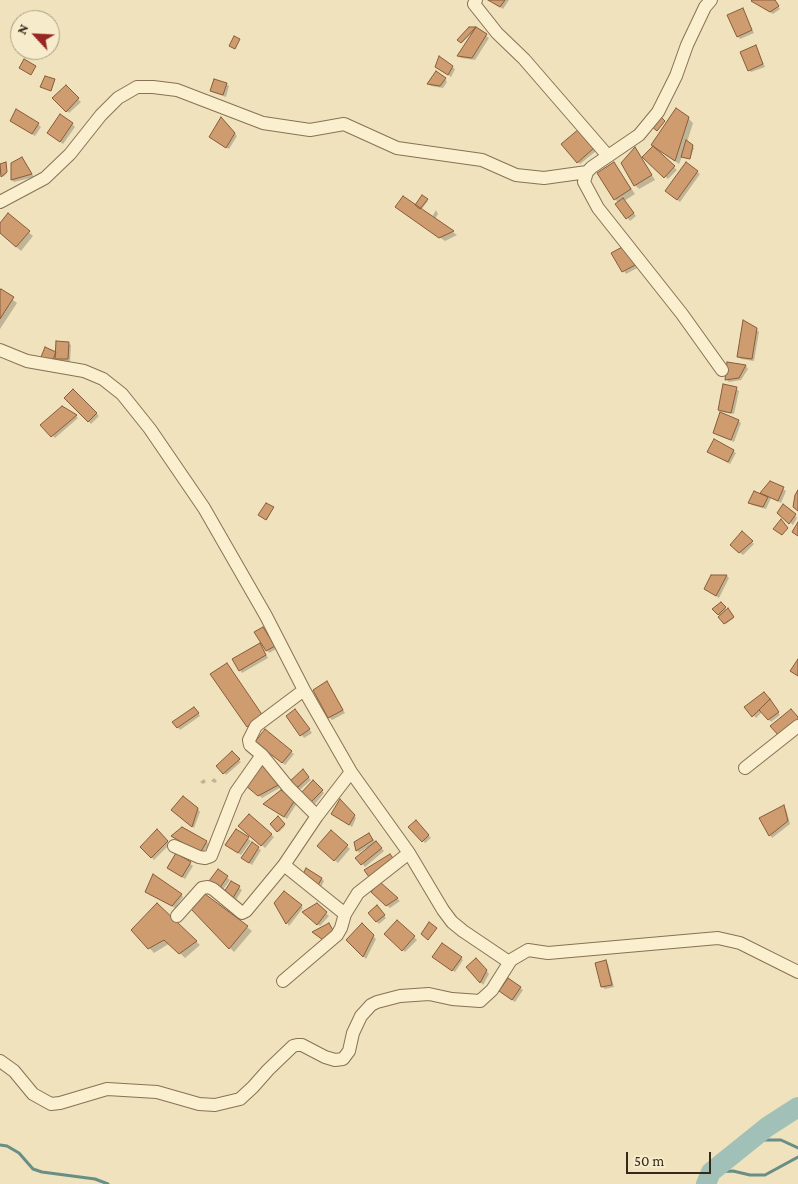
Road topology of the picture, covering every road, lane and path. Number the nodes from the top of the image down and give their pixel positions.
1 (476, 0) edge
2 (711, 0) edge
3 (608, 156) junction
4 (587, 172) junction
5 (0, 202) edge
6 (0, 350) edge
7 (722, 370) dead end
8 (304, 690) junction
9 (798, 726) edge
10 (262, 755) junction
11 (745, 768) dead end
12 (351, 772) junction
13 (317, 816) junction
14 (174, 846) dead end
15 (409, 853) junction
16 (284, 865) junction
17 (345, 914) junction
18 (177, 916) dead end
19 (510, 962) junction
20 (798, 972) edge
21 (283, 981) dead end
22 (0, 1061) edge

1 - 3 street
2 - 3 street
3 - 4 street
4 - 5 street
4 - 7 street
6 - 8 street
8 - 10 street
8 - 12 street
9 - 11 street
10 - 13 street
10 - 14 street
12 - 13 street
12 - 15 street
13 - 16 street
15 - 17 street
15 - 19 street
16 - 17 street
16 - 18 street
17 - 21 street
19 - 20 street
19 - 22 street

